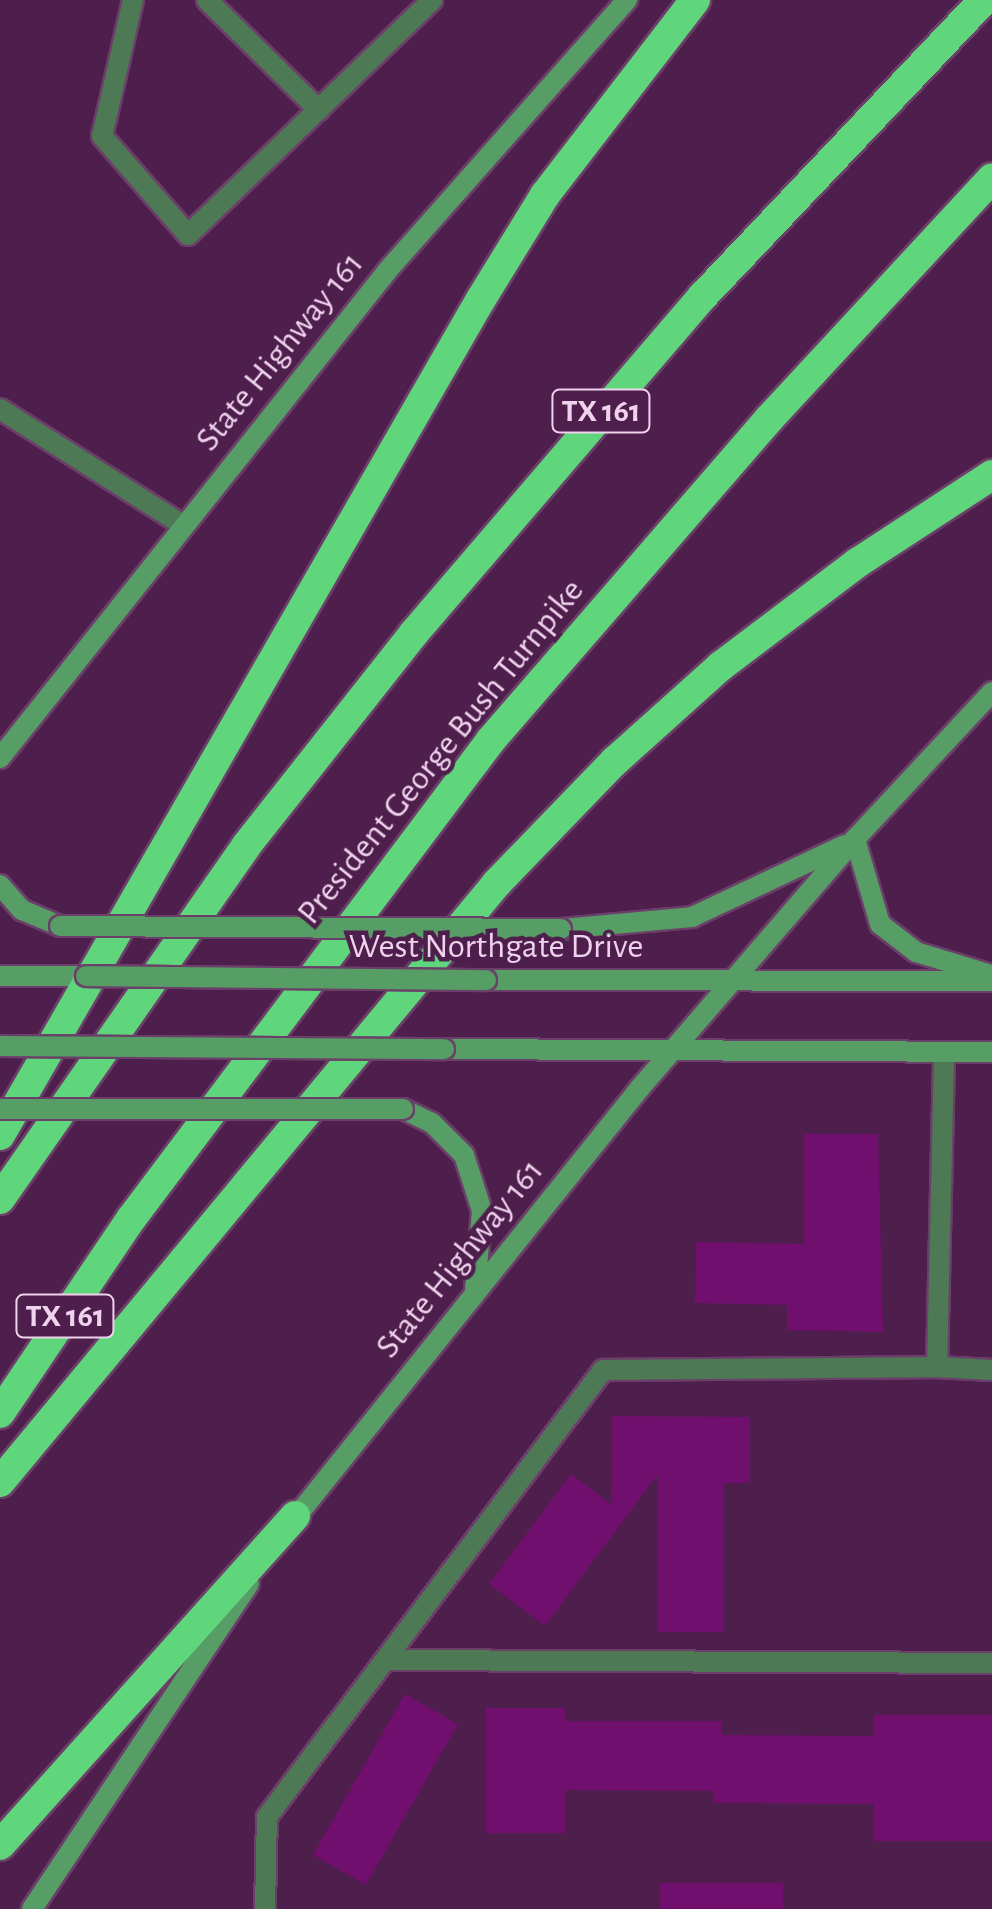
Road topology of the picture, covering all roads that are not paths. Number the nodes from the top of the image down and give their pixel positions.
1 (133, 0) edge
2 (207, 0) edge
3 (432, 0) edge
4 (627, 0) edge
5 (694, 0) edge
6 (984, 0) edge
7 (318, 110) junction
8 (992, 178) edge
9 (0, 409) edge
10 (992, 475) edge
11 (183, 525) junction
12 (992, 692) edge
13 (2, 760) edge
14 (854, 839) junction
15 (0, 885) edge
16 (8, 976) edge
17 (992, 978) edge
18 (737, 982) junction
19 (0, 1046) edge
20 (673, 1050) junction
21 (944, 1052) junction
22 (992, 1052) edge
23 (0, 1109) edge
24 (0, 1135) edge
25 (0, 1199) edge
26 (474, 1291) junction
27 (937, 1368) junction
28 (992, 1370) edge
29 (0, 1413) edge
30 (0, 1482) edge
31 (295, 1516) junction
32 (385, 1660) junction
33 (992, 1663) edge
34 (0, 1845) edge
35 (32, 1909) edge
36 (265, 1909) edge

1 - 7 lane
2 - 7 lane
3 - 7 lane
4 - 11 main road, State Highway 161
5 - 24 highway
6 - 25 highway, TX 161
8 - 29 highway, President George Bush Turnpike / TX 161
9 - 11 lane
10 - 30 highway
11 - 13 main road, State Highway 161
12 - 14 main road, State Highway 161
14 - 15 main road, bridge
14 - 17 main road
14 - 18 main road, State Highway 161
16 - 18 main road, West Northgate Drive, bridge
17 - 18 main road, West Northgate Drive
18 - 20 main road, State Highway 161
19 - 20 main road, bridge
20 - 21 main road
20 - 26 main road, State Highway 161
21 - 22 main road
21 - 27 lane
23 - 26 main road, bridge
26 - 31 main road, State Highway 161
27 - 28 lane
27 - 32 lane
31 - 34 highway
31 - 35 main road, State Highway 161
32 - 33 lane
32 - 36 lane

